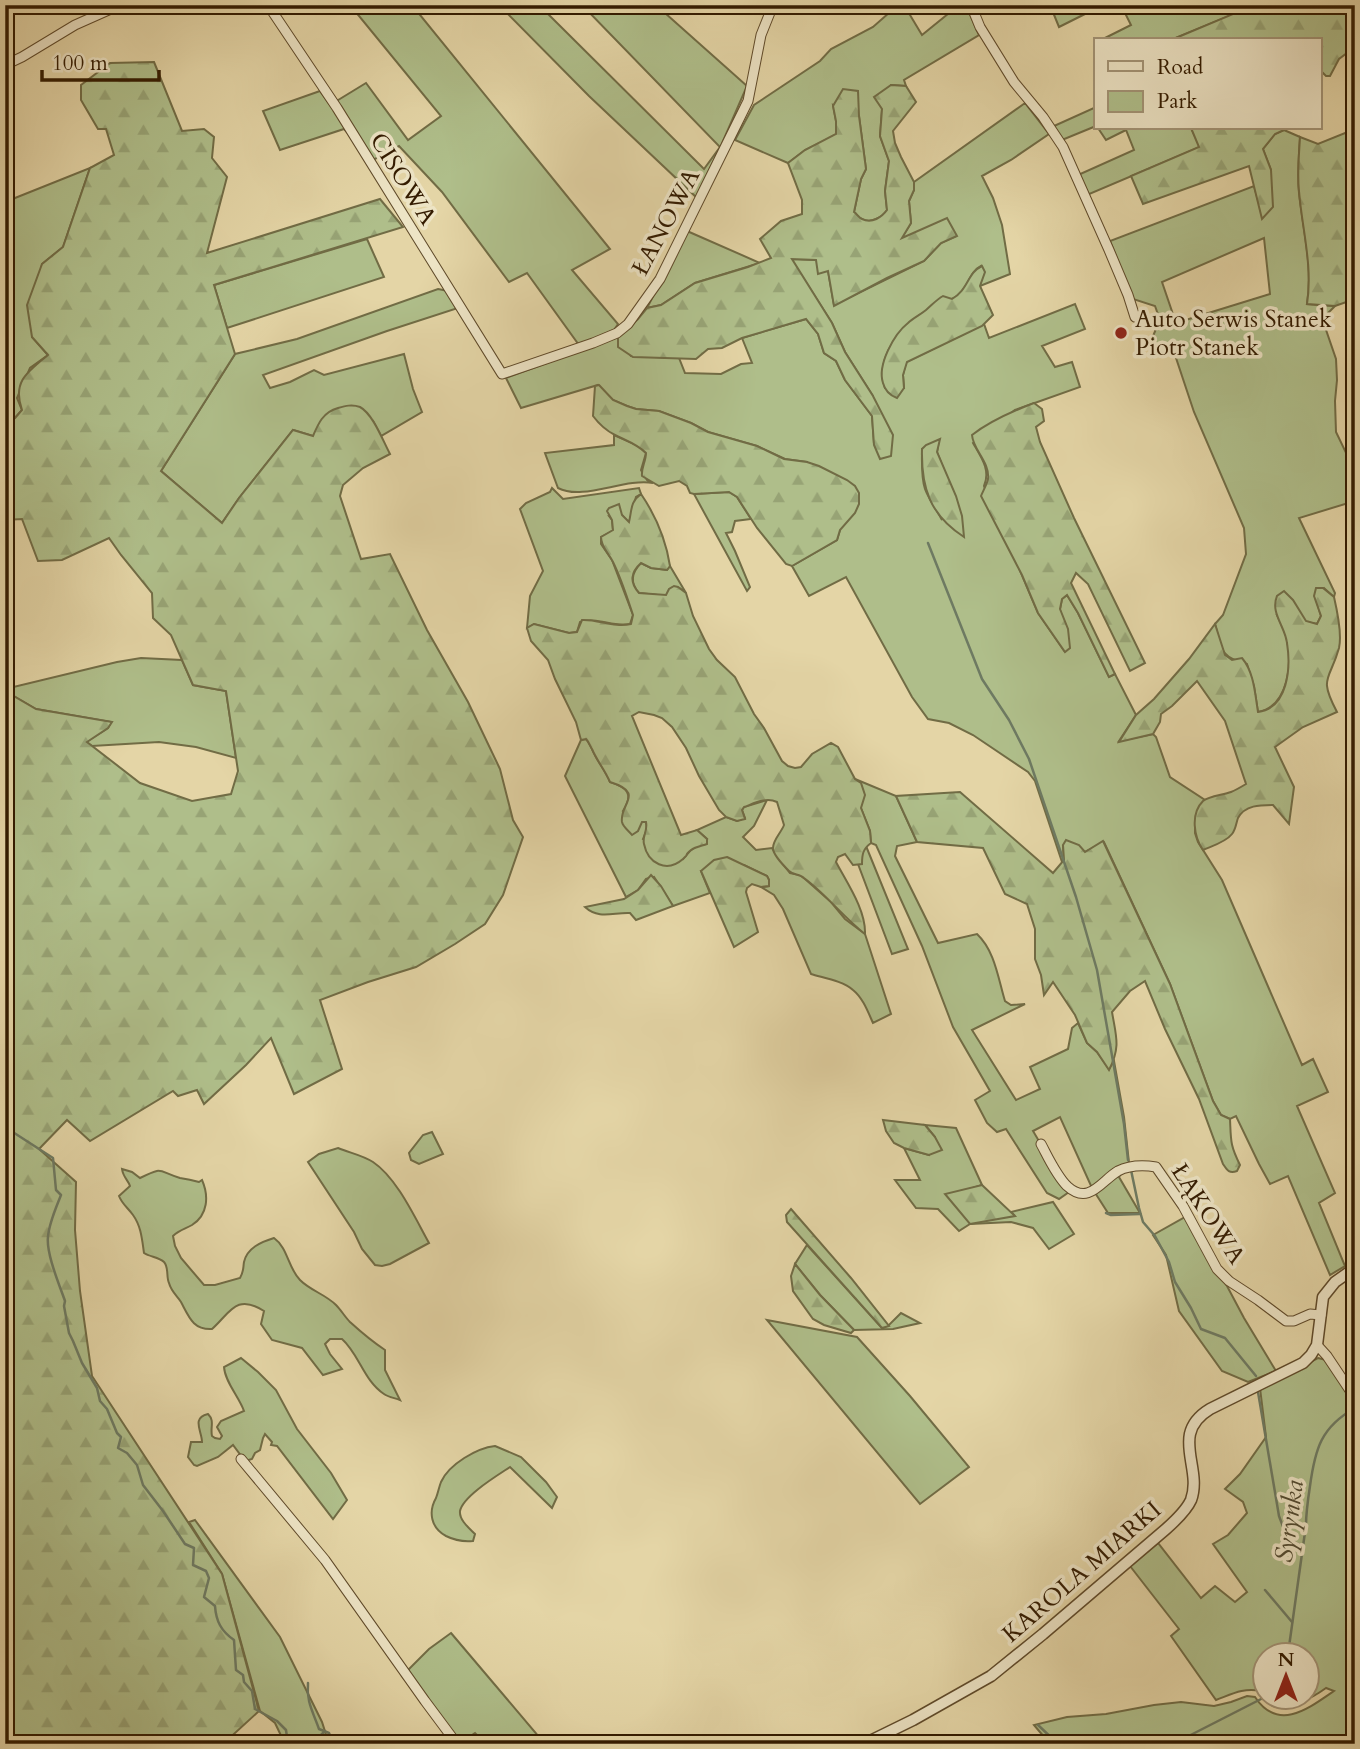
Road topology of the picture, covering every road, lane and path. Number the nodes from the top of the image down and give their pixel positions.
1 (120, 5) edge
2 (268, 5) edge
3 (773, 5) edge
4 (971, 5) edge
5 (5, 65) edge
6 (1135, 317) dead end
7 (502, 374) joint
8 (1041, 1143) dead end
9 (1355, 1268) edge
10 (1321, 1315) junction
11 (1317, 1345) junction
12 (1355, 1398) edge
13 (240, 1459) dead end
14 (457, 1744) edge
15 (864, 1744) edge

1 - 5 street
2 - 7 street, CISOWA
3 - 7 street, ŁANOWA
4 - 6 street
8 - 10 street, ŁĄKOWA
9 - 10 street
10 - 11 street
11 - 12 street
11 - 15 street, KAROLA MIARKI
13 - 14 street

